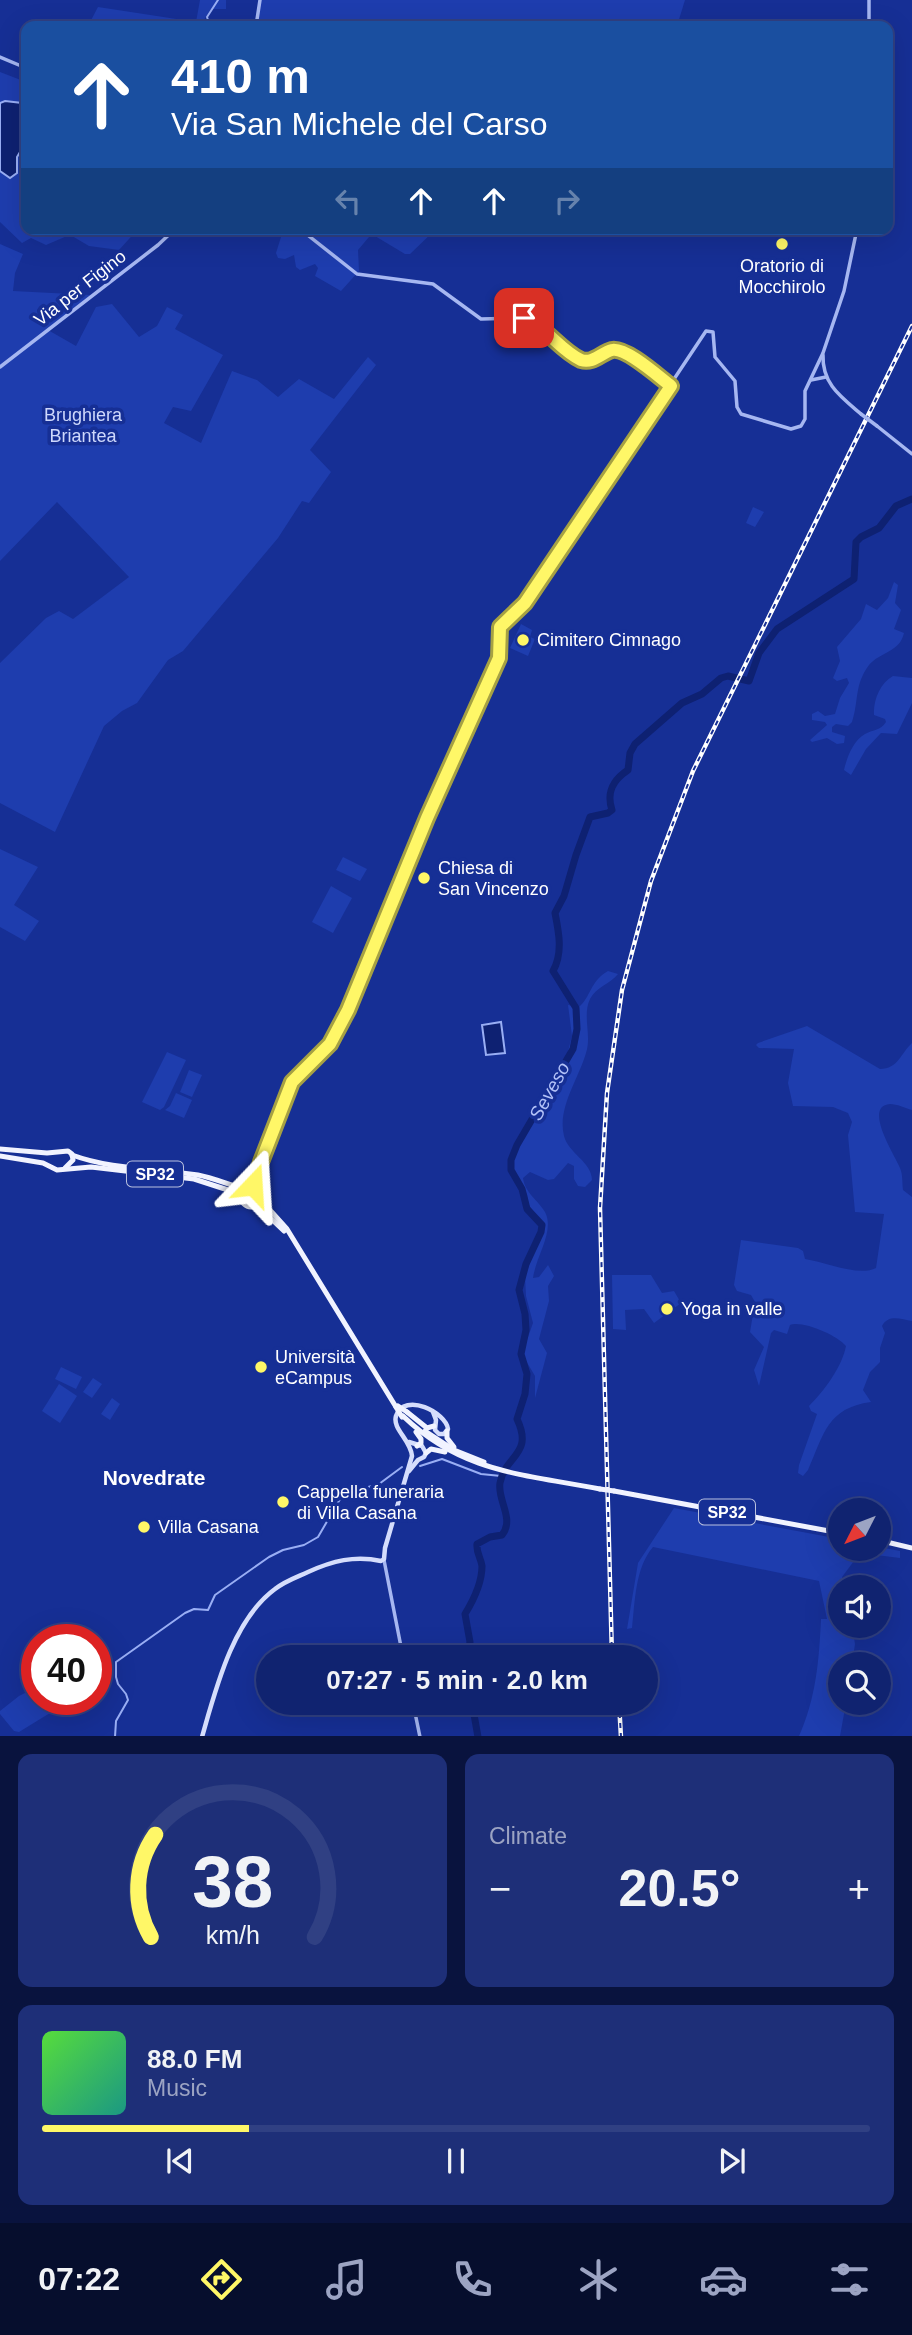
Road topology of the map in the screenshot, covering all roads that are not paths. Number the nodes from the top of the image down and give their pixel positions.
1 (260, 0) edge
2 (869, 0) edge
3 (257, 21) edge
4 (869, 21) edge
5 (0, 57) edge
6 (21, 66) edge
7 (168, 235) edge
8 (308, 235) edge
9 (856, 235) edge
10 (823, 353) junction
11 (0, 367) edge
12 (814, 374) junction
13 (825, 375) junction
14 (809, 381) junction
15 (671, 386) junction
16 (912, 454) edge
17 (0, 1149) edge
18 (57, 1153) junction
19 (72, 1155) junction
20 (0, 1156) edge
21 (51, 1167) junction
22 (65, 1168) junction
23 (252, 1187) junction
24 (241, 1199) junction
25 (261, 1199) junction
26 (254, 1206) junction
27 (307, 1264) junction
28 (404, 1415) junction
29 (437, 1423) junction
30 (447, 1431) junction
31 (414, 1451) junction
32 (426, 1453) junction
33 (460, 1457) junction
34 (475, 1459) junction
35 (418, 1460) junction
36 (501, 1469) junction
37 (409, 1471) junction
38 (828, 1531) edge
39 (891, 1543) edge
40 (912, 1548) edge
41 (380, 1557) junction
42 (400, 1645) edge
43 (415, 1715) edge
44 (202, 1736) edge
45 (420, 1736) edge

1 - 3 street
2 - 4 street
5 - 6 street
7 - 11 street, Via per Figino
8 - 15 street
9 - 10 street
10 - 12 street
10 - 13 street
12 - 13 street
12 - 14 street
13 - 14 street
13 - 16 street, bridge
14 - 15 street
15 - 23 street
17 - 18 main road
18 - 19 main road
18 - 21 main road
19 - 22 main road
19 - 23 main road, SP32
20 - 21 main road, SP32
21 - 22 main road, SP32
22 - 24 main road, SP32
23 - 24 main road
23 - 25 main road
24 - 26 main road
25 - 26 main road
25 - 27 main road
26 - 27 main road
27 - 28 main road, bridge
28 - 29 main road
28 - 31 main road
28 - 33 main road
28 - 34 main road
29 - 30 main road
29 - 30 main road
29 - 31 main road
30 - 34 main road
31 - 32 main road
31 - 35 main road
31 - 37 main road
32 - 33 main road
32 - 35 main road
33 - 36 main road
34 - 36 main road
35 - 37 main road
36 - 38 main road, SP32, bridge
37 - 41 main road
39 - 40 main road
41 - 42 street
41 - 44 main road
43 - 45 street

